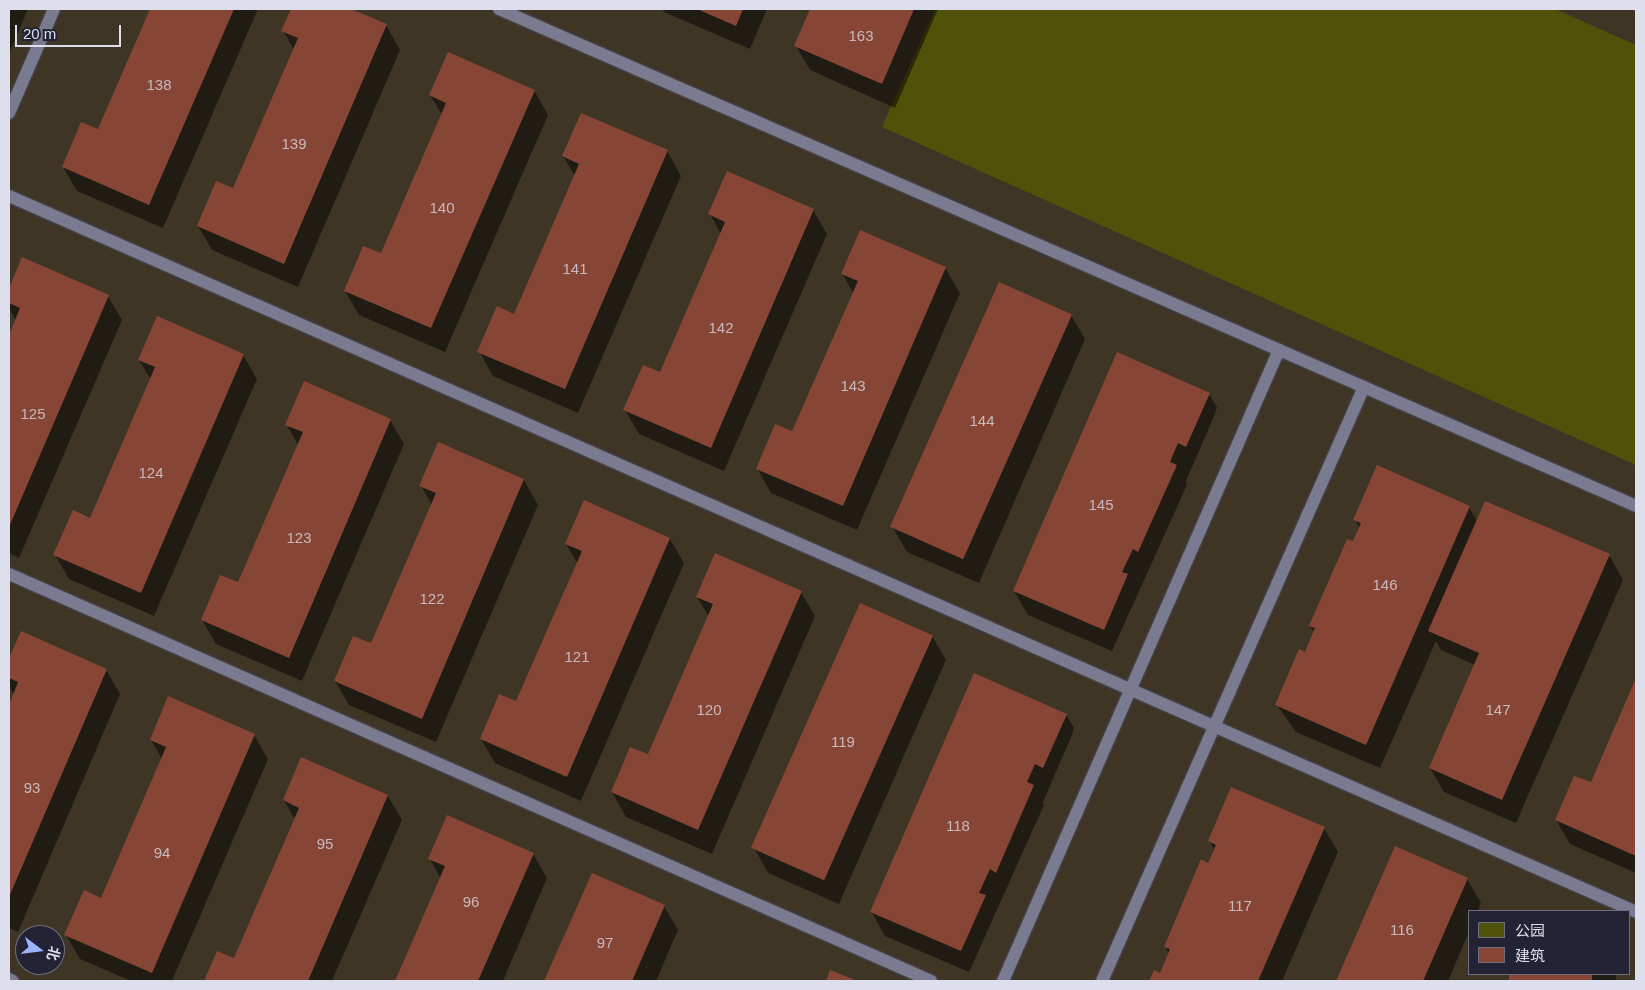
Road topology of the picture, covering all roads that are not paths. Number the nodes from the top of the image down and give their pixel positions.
1 (54, 9) edge
2 (499, 9) edge
3 (9, 113) edge
4 (9, 196) edge
5 (1279, 350) junction
6 (1364, 387) junction
7 (1636, 506) edge
8 (9, 574) edge
9 (1130, 690) junction
10 (1214, 726) junction
11 (1636, 912) edge
12 (9, 979) edge
13 (13, 981) edge
14 (930, 981) edge
15 (1003, 981) edge
16 (1102, 981) edge

1 - 3 lane
2 - 5 lane
4 - 9 lane
5 - 6 lane
5 - 9 lane
6 - 7 lane
6 - 10 lane
8 - 14 lane
9 - 10 lane
9 - 15 lane
10 - 11 lane
10 - 16 lane
12 - 13 lane

